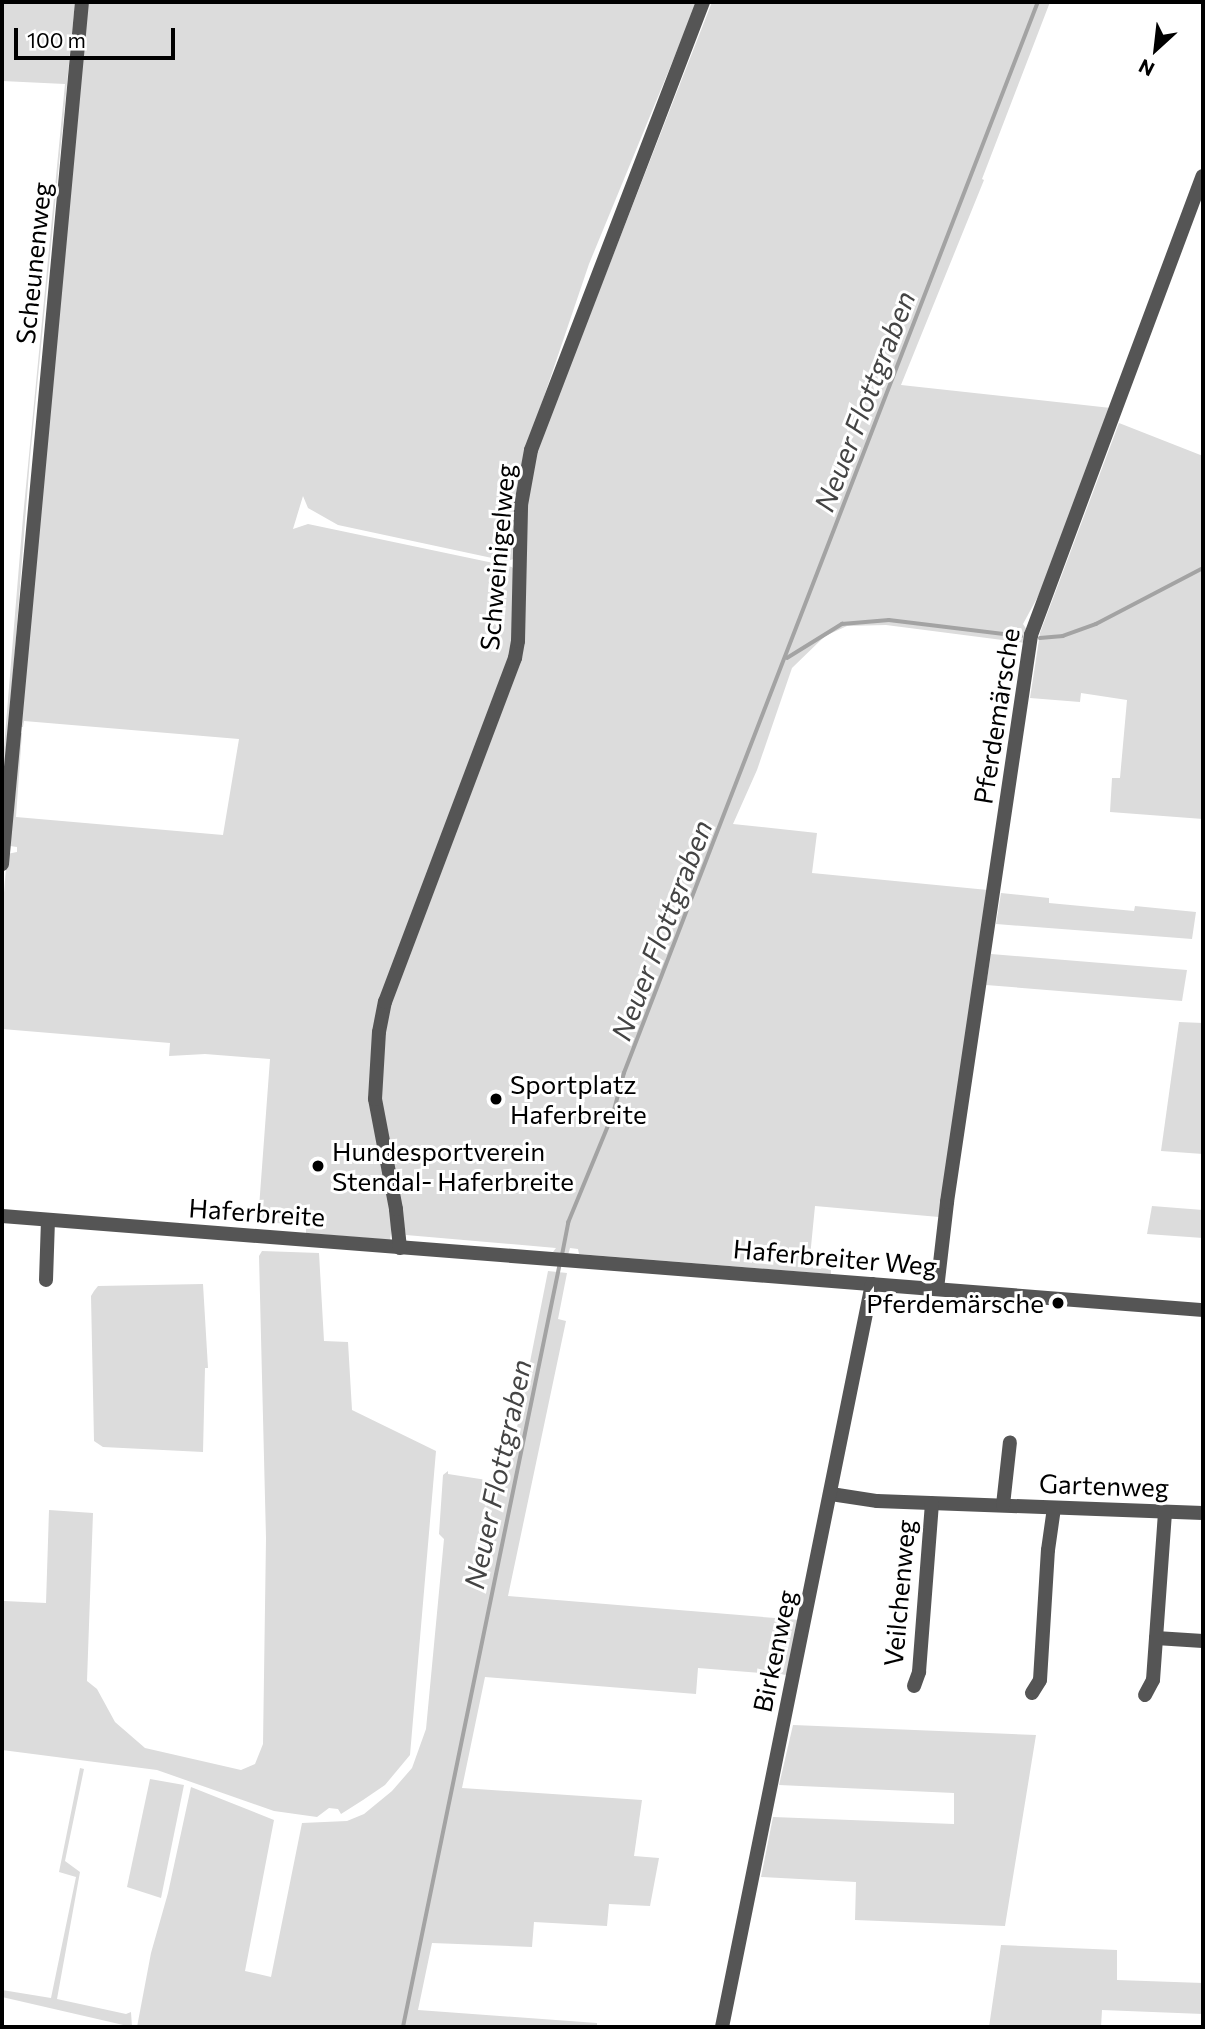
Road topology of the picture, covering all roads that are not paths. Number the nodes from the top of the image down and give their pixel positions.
1 (82, 2) edge
2 (704, 2) edge
3 (1203, 176) edge
4 (2, 864) edge
5 (2, 1216) edge
6 (48, 1220) junction
7 (400, 1248) junction
8 (463, 1253) joint
9 (46, 1280) dead end
10 (872, 1284) junction
11 (937, 1289) junction
12 (1203, 1310) edge
13 (1010, 1442) dead end
14 (831, 1494) junction
15 (932, 1503) junction
16 (1003, 1505) junction
17 (1054, 1508) junction
18 (1165, 1512) junction
19 (1203, 1513) edge
20 (1156, 1638) junction
21 (1203, 1641) edge
22 (914, 1686) dead end
23 (1032, 1693) dead end
24 (1145, 1695) dead end
25 (722, 2027) edge

1 - 4 street, Scheunenweg
2 - 7 street, Schweinigelweg
3 - 11 street, Pferdemärsche
5 - 6 street, Haferbreite
6 - 7 street, Haferbreite
6 - 9 street
7 - 8 street, Haferbreite
8 - 10 street, Haferbreiter Weg
10 - 11 street, Haferbreiter Weg
10 - 14 street, Birkenweg
11 - 12 street, Haferbreiter Weg
13 - 16 street, Gartenweg
14 - 15 street, Gartenweg
14 - 25 street, Birkenweg
15 - 16 street, Gartenweg
15 - 22 street, Veilchenweg
16 - 17 street, Gartenweg
17 - 18 street, Gartenweg
17 - 23 street
18 - 19 street, Gartenweg
18 - 20 street
20 - 21 street
20 - 24 street

